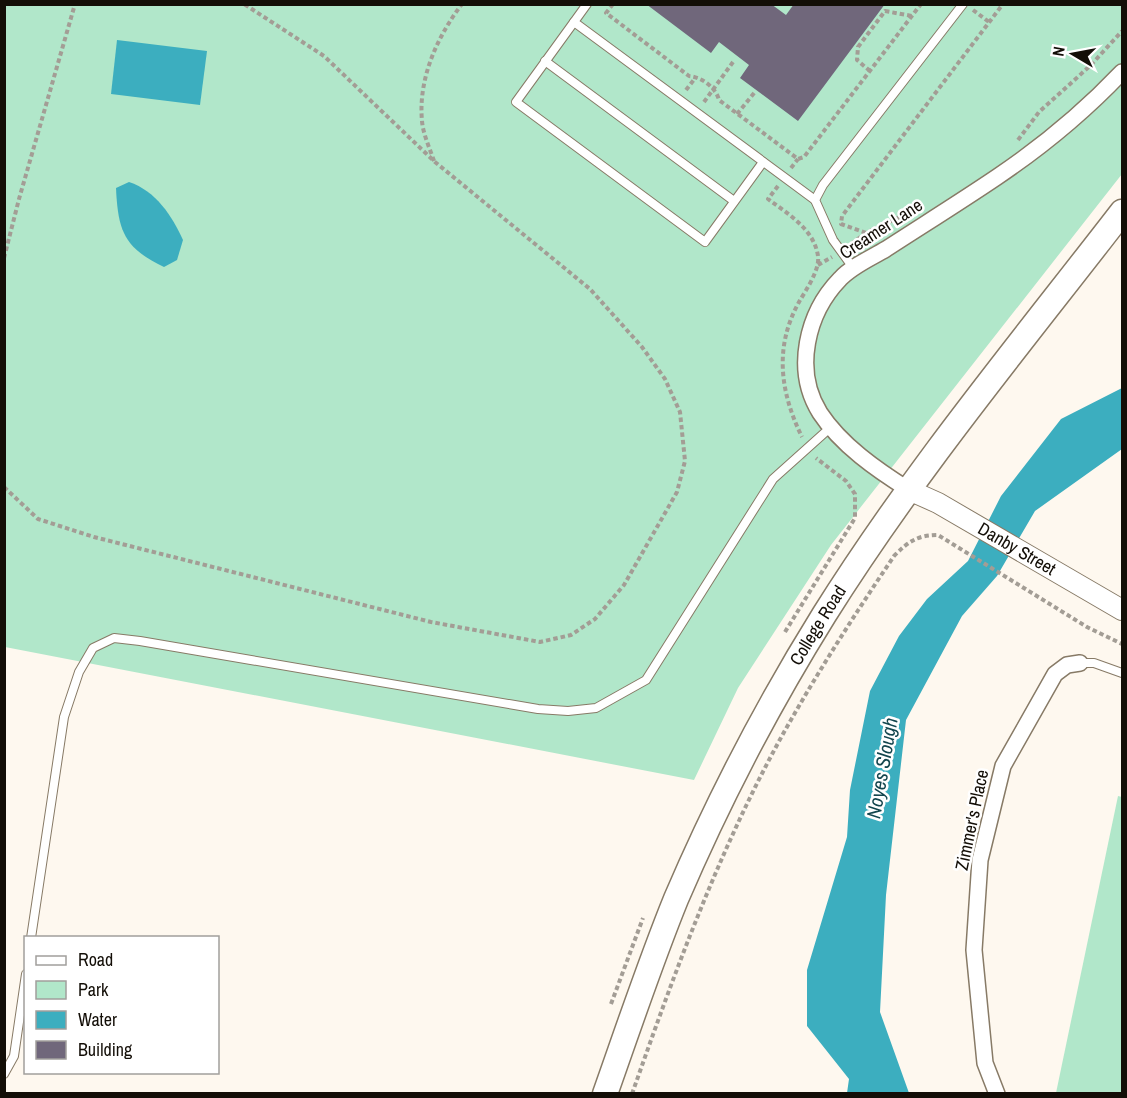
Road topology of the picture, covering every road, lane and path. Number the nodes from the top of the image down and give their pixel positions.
1 (75, 4) edge
2 (244, 4) edge
3 (462, 4) edge
4 (587, 4) edge
5 (613, 4) edge
6 (921, 4) edge
7 (964, 4) edge
8 (1003, 4) edge
9 (912, 16) junction
10 (574, 22) junction
11 (989, 22) junction
12 (1122, 31) edge
13 (545, 61) junction
14 (733, 62) dead end
15 (870, 71) junction
16 (1122, 72) edge
17 (713, 89) junction
18 (755, 92) dead end
19 (696, 113) junction
20 (737, 114) junction
21 (1015, 144) dead end
22 (798, 159) junction
23 (435, 162) junction
24 (763, 162) junction
25 (784, 178) junction
26 (735, 201) junction
27 (815, 201) junction
28 (1122, 212) edge
29 (906, 214) dead end
30 (4, 258) edge
31 (854, 269) junction
32 (832, 426) junction
33 (807, 449) junction
34 (4, 487) edge
35 (909, 490) junction
36 (1122, 610) edge
37 (782, 638) dead end
38 (1122, 644) edge
39 (1080, 663) joint
40 (1122, 673) edge
41 (644, 915) dead end
42 (31, 936) edge
43 (24, 988) edge
44 (610, 1008) dead end
45 (4, 1074) edge
46 (606, 1094) edge
47 (632, 1094) edge
48 (997, 1094) edge

1 - 30 path
2 - 23 path
3 - 23 path
4 - 10 lane
5 - 17 path
6 - 9 path
7 - 11 path
7 - 27 lane
8 - 11 path
9 - 15 path
9 - 15 path
10 - 13 lane
10 - 19 lane
11 - 29 path
12 - 21 path
13 - 26 lane
13 - 26 lane
14 - 17 path
15 - 22 path
16 - 31 street, Creamer Lane
17 - 19 path
17 - 20 path
18 - 20 path
19 - 24 lane
20 - 22 path
22 - 25 path
23 - 34 path
24 - 25 lane
24 - 26 lane
25 - 27 lane
25 - 33 path
27 - 31 lane
28 - 35 main road, College Road
31 - 32 street, Creamer Lane
32 - 33 lane
32 - 35 street, Creamer Lane
33 - 37 path
33 - 42 lane
35 - 36 street, Danby Street
35 - 46 main road, College Road
38 - 47 path
39 - 40 lane, Zimmer's Place
39 - 48 street, Zimmer's Place
41 - 44 path
43 - 45 lane

